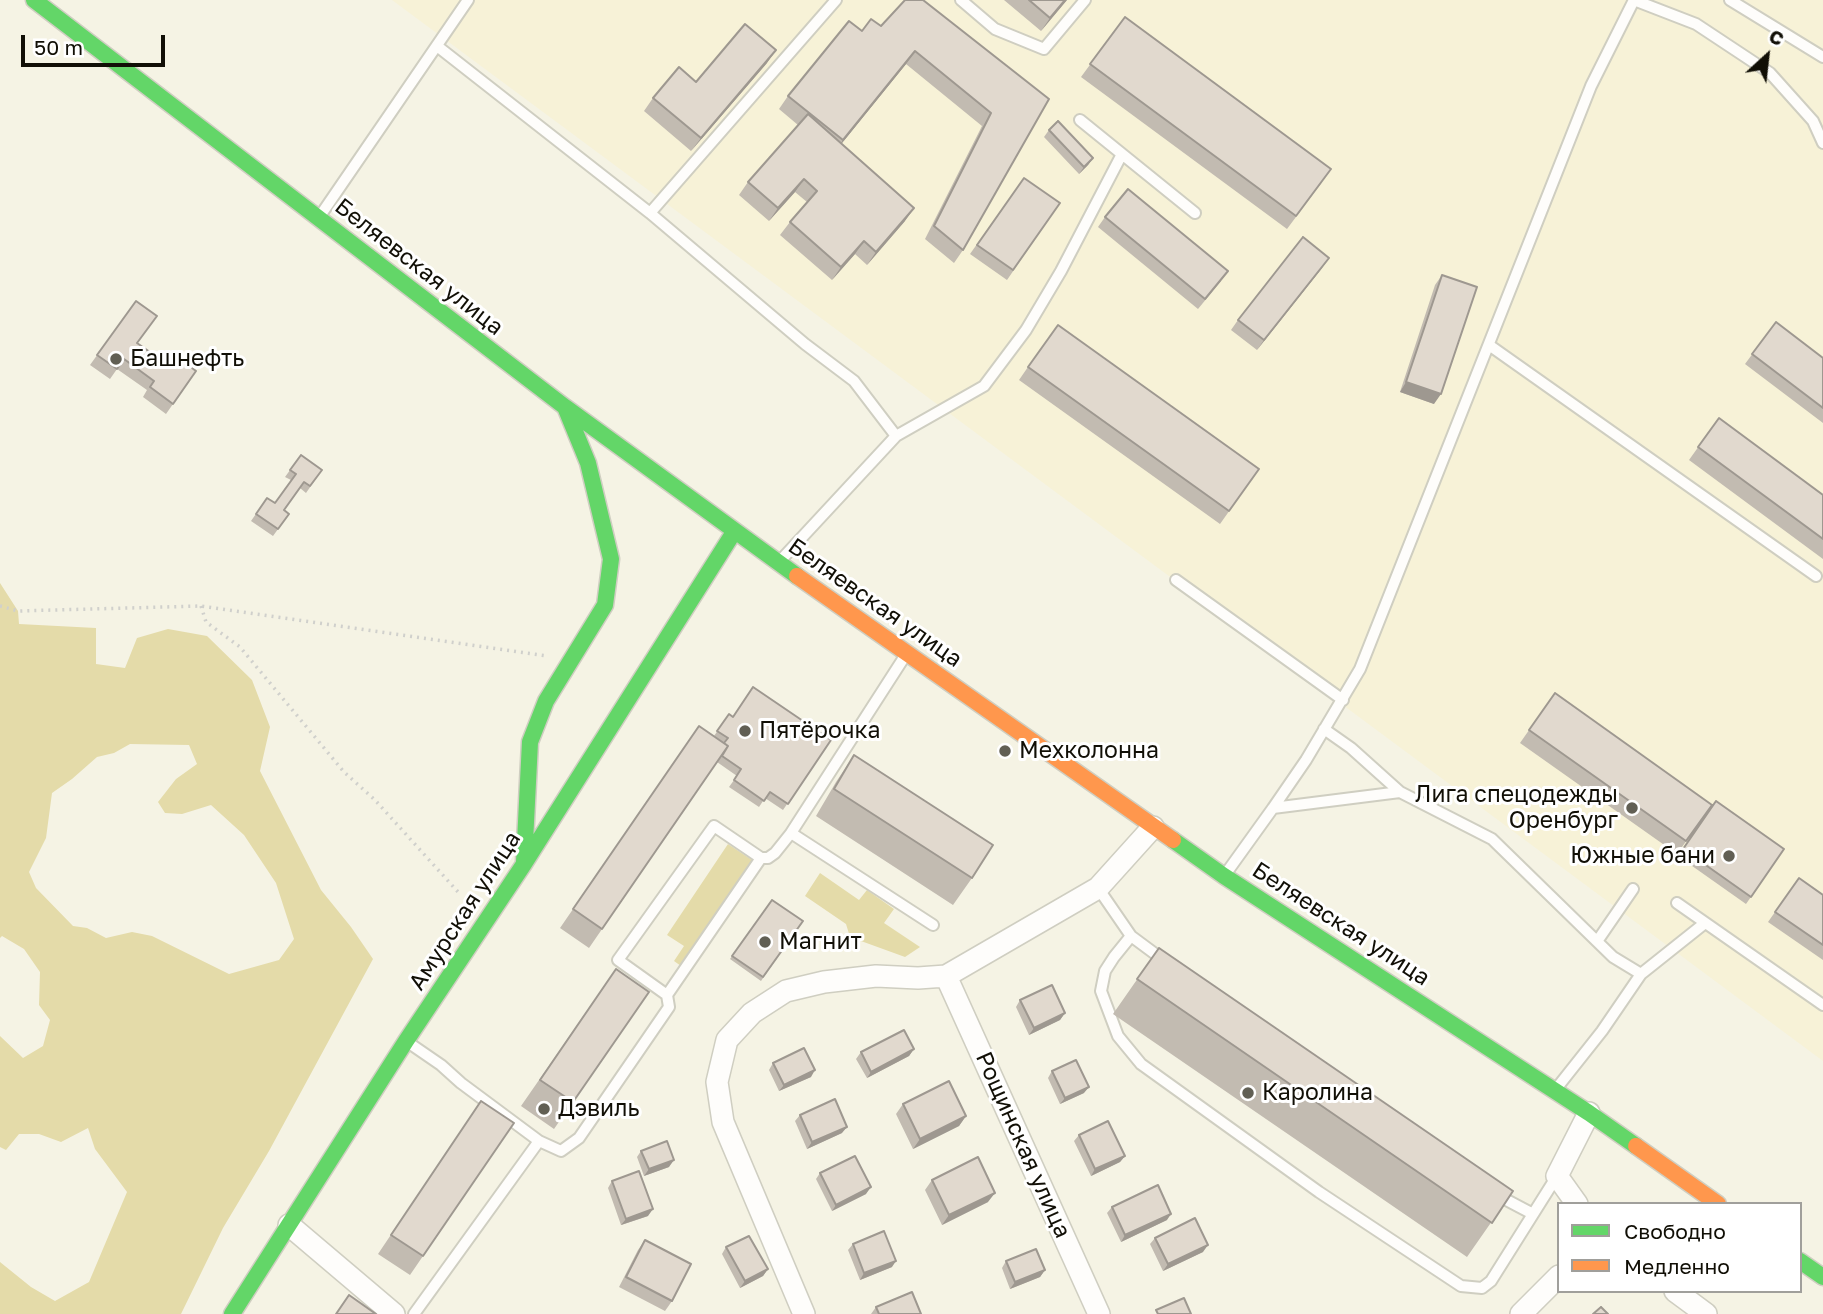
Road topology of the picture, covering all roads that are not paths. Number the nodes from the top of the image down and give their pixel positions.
1 (34, 0) edge
2 (468, 0) edge
3 (836, 0) edge
4 (961, 0) edge
5 (1085, 0) edge
6 (1634, 0) edge
7 (1730, 0) edge
8 (437, 46) junction
9 (1823, 57) edge
10 (1080, 120) dead end
11 (1823, 143) edge
12 (1122, 154) junction
13 (650, 213) junction
14 (1195, 213) dead end
15 (318, 218) junction
16 (1489, 345) junction
17 (565, 407) junction
18 (896, 436) junction
19 (734, 532) junction
20 (778, 563) junction
21 (1816, 576) dead end
22 (1176, 580) dead end
23 (907, 654) junction
24 (1343, 699) junction
25 (1324, 729) junction
26 (1400, 792) junction
27 (1272, 808) junction
28 (1153, 827) junction
29 (791, 833) junction
30 (761, 858) junction
31 (524, 864) junction
32 (1224, 876) junction
33 (1098, 888) junction
34 (1633, 889) dead end
35 (1677, 903) dead end
36 (1705, 923) junction
37 (933, 925) dead end
38 (1132, 936) junction
39 (1598, 940) junction
40 (1176, 969) edge
41 (1641, 974) junction
42 (946, 976) junction
43 (667, 995) junction
44 (1823, 1005) edge
45 (407, 1041) junction
46 (1555, 1091) junction
47 (1589, 1113) junction
48 (539, 1141) junction
49 (1557, 1176) junction
50 (1488, 1189) edge
51 (1576, 1202) edge
52 (1715, 1202) edge
53 (1533, 1214) junction
54 (289, 1225) junction
55 (1802, 1262) edge
56 (1823, 1277) edge
57 (1557, 1278) edge
58 (1678, 1293) edge
59 (232, 1314) edge
60 (394, 1314) edge
61 (414, 1314) edge
62 (804, 1314) edge
63 (1099, 1314) edge
64 (1521, 1314) edge
65 (1706, 1314) edge

1 - 15 main road, Беляевская улица
2 - 8 lane
3 - 13 lane
4 - 5 lane
6 - 11 lane
6 - 16 lane
7 - 9 lane
8 - 13 lane
8 - 15 lane
10 - 12 lane
12 - 14 lane
12 - 18 lane
13 - 18 lane
15 - 17 main road, Беляевская улица
16 - 21 lane
16 - 24 lane
17 - 19 main road, Беляевская улица
17 - 31 main road
18 - 20 lane
19 - 20 main road, Беляевская улица
19 - 31 main road, Амурская улица
20 - 23 main road, Беляевская улица
22 - 24 lane
23 - 28 main road, Беляевская улица
23 - 29 lane
24 - 25 lane
25 - 26 lane
25 - 27 lane
26 - 27 lane
26 - 39 lane
27 - 32 lane
28 - 32 main road, Беляевская улица
28 - 33 street
29 - 30 lane
29 - 37 lane
30 - 43 lane
30 - 43 lane
31 - 45 main road, Амурская улица
32 - 46 main road, Беляевская улица
33 - 38 lane
33 - 42 street
34 - 39 lane
35 - 36 lane
36 - 41 lane
36 - 44 lane
38 - 40 lane
38 - 53 lane
39 - 41 lane
41 - 46 lane
42 - 62 street
42 - 63 street, Рощинская улица
43 - 48 lane
45 - 48 lane
45 - 54 main road, Амурская улица
46 - 47 main road, Беляевская улица
47 - 49 street
47 - 52 main road, Беляевская улица
48 - 61 lane
49 - 51 street
49 - 53 lane
50 - 53 lane
54 - 59 main road, Амурская улица
54 - 60 street
55 - 56 main road
57 - 64 street
58 - 65 street

